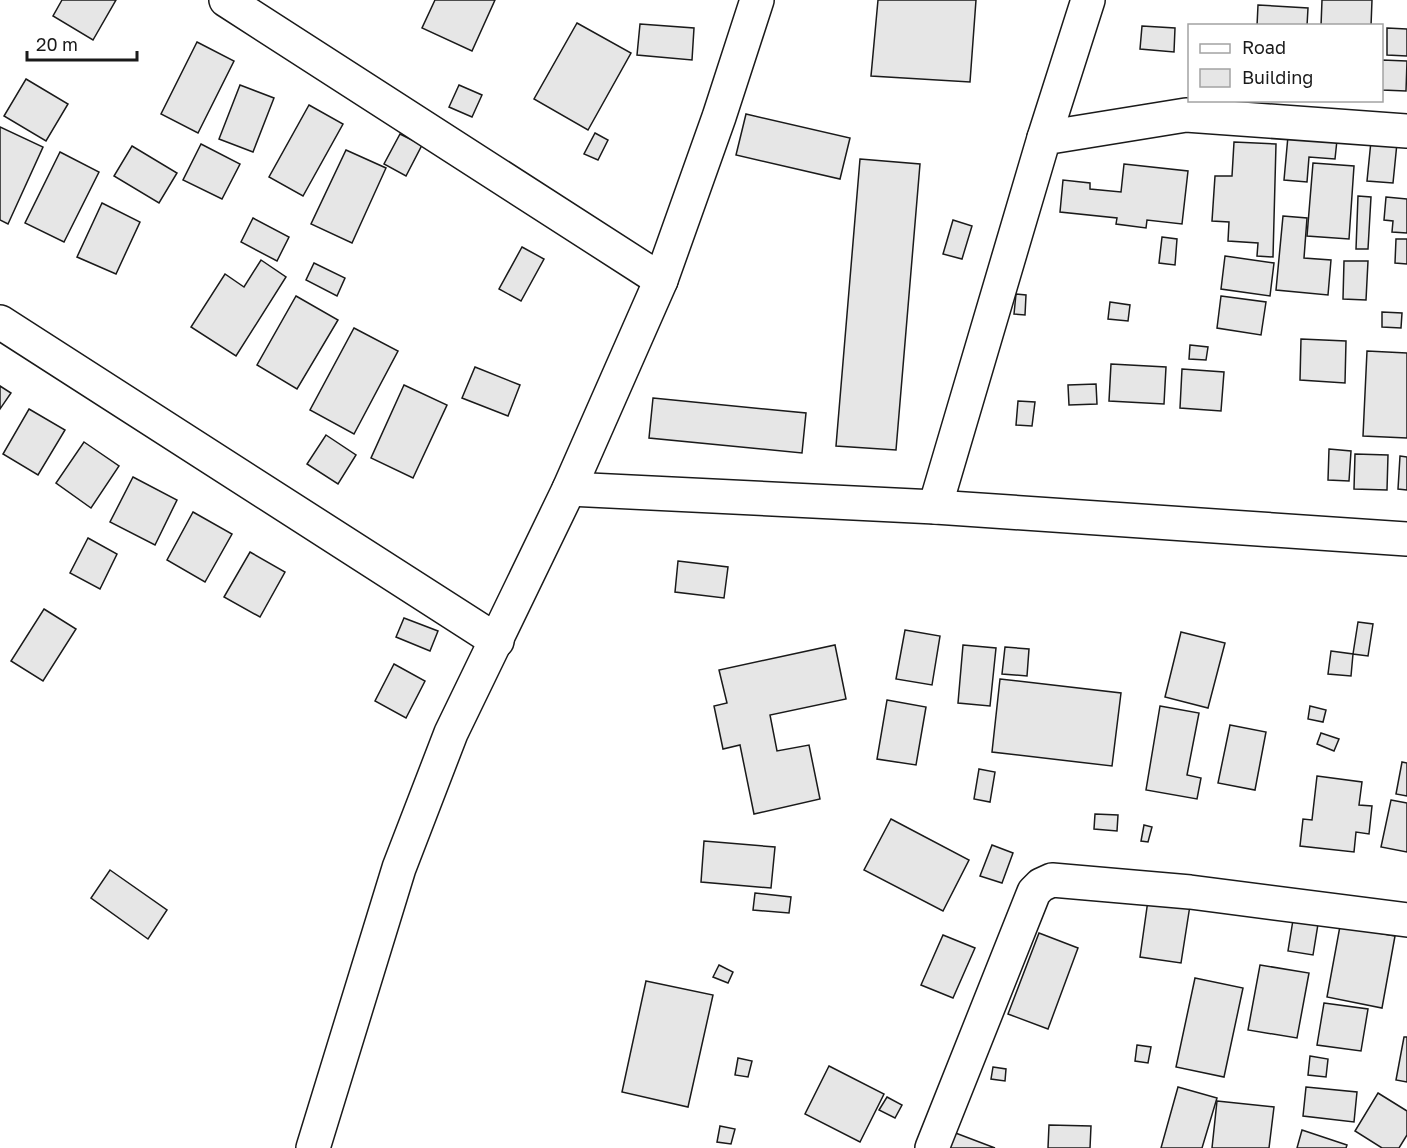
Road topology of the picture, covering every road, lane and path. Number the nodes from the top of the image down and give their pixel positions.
1 (226, 0) edge
2 (757, 0) edge
3 (1088, 0) edge
4 (1407, 131) edge
5 (1044, 138) junction
6 (661, 280) junction
7 (0, 322) edge
8 (569, 489) junction
9 (935, 507) junction
10 (1407, 539) edge
11 (497, 641) junction
12 (1407, 920) edge
13 (313, 1148) edge
14 (932, 1148) edge

1 - 6 street
2 - 6 street
3 - 5 street
4 - 5 street
5 - 9 street
6 - 8 street
7 - 11 street
8 - 9 street
8 - 11 street
9 - 10 street
11 - 13 street
12 - 14 street

